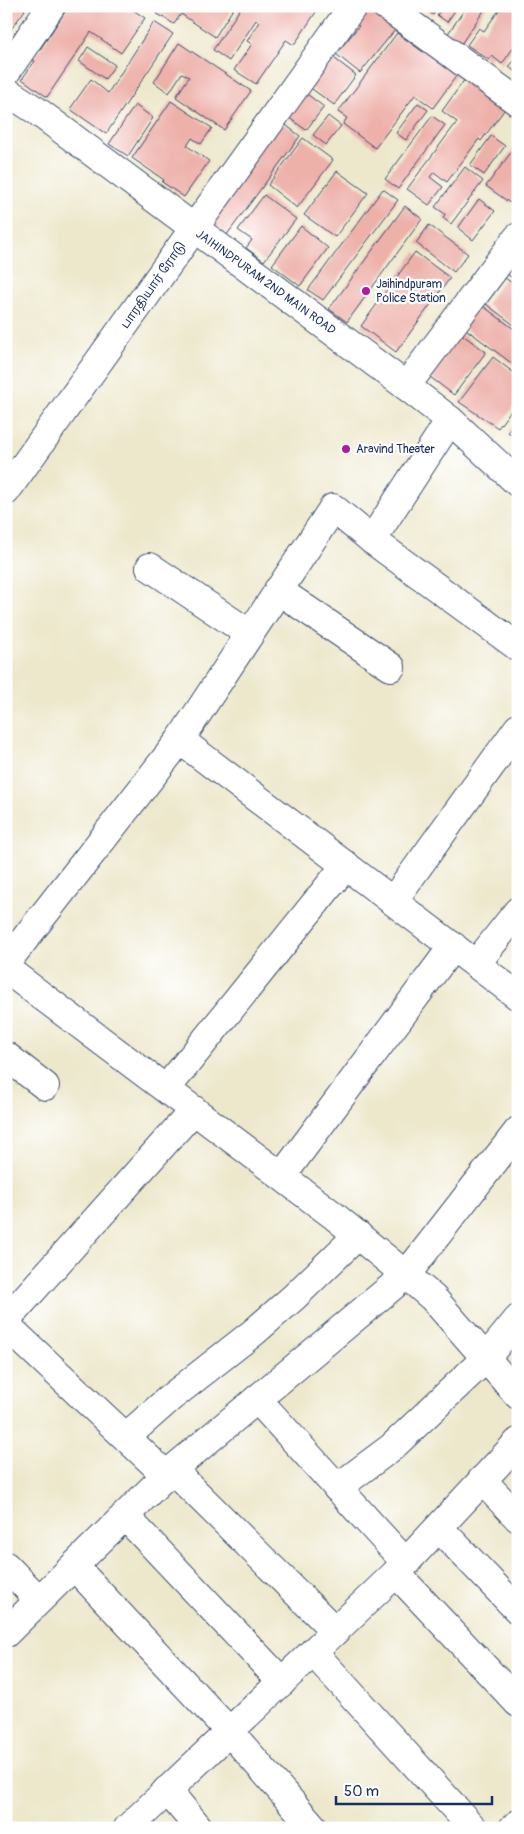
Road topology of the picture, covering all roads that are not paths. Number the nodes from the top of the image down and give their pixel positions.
1 (51, 6) edge
2 (353, 6) edge
3 (386, 6) edge
4 (6, 72) edge
5 (6, 92) edge
6 (517, 100) edge
7 (193, 228) junction
8 (518, 236) edge
9 (406, 386) junction
10 (450, 420) junction
11 (518, 483) edge
12 (6, 491) edge
13 (372, 540) junction
14 (150, 567) dead end
15 (278, 590) junction
16 (250, 634) junction
17 (518, 647) edge
18 (391, 667) dead end
19 (518, 728) edge
20 (180, 740) junction
21 (346, 865) junction
22 (393, 901) junction
23 (518, 911) edge
24 (453, 946) junction
25 (6, 963) edge
26 (476, 964) junction
27 (6, 969) edge
28 (518, 996) edge
29 (6, 1056) edge
30 (46, 1086) dead end
31 (166, 1089) junction
32 (194, 1110) junction
33 (518, 1131) edge
34 (282, 1176) junction
35 (358, 1235) junction
36 (406, 1275) junction
37 (518, 1318) edge
38 (6, 1320) edge
39 (6, 1324) edge
40 (486, 1358) junction
41 (518, 1395) edge
42 (257, 1399) junction
43 (126, 1438) junction
44 (518, 1442) edge
45 (170, 1473) junction
46 (482, 1480) junction
47 (337, 1488) junction
48 (125, 1516) junction
49 (518, 1518) edge
50 (439, 1528) junction
51 (6, 1566) edge
52 (74, 1566) junction
53 (401, 1568) junction
54 (39, 1600) junction
55 (518, 1610) edge
56 (335, 1631) junction
57 (6, 1633) edge
58 (313, 1652) junction
59 (282, 1682) junction
60 (518, 1703) edge
61 (229, 1731) junction
62 (167, 1790) junction
63 (518, 1824) edge
64 (128, 1828) edge
65 (199, 1828) edge
66 (314, 1828) edge
67 (473, 1828) edge
68 (514, 1828) edge

1 - 4 street
2 - 7 street, பாரதியார் ரோடு
3 - 6 street
5 - 7 street, JAIHINDPURAM 2ND MAIN ROAD
7 - 9 street, JAIHINDPURAM 2ND MAIN ROAD
7 - 12 street, பாரதியார் ரோடு
8 - 9 street
9 - 10 street, JAIHINDPURAM 2ND MAIN ROAD
10 - 11 street, JAIHINDPURAM 2ND MAIN ROAD
10 - 13 street
13 - 15 street
13 - 17 street
14 - 16 street
15 - 16 street
15 - 18 street
16 - 20 street
19 - 22 street
20 - 21 street
20 - 25 street
21 - 22 street
21 - 31 street
22 - 24 street
23 - 26 street
24 - 26 street
24 - 34 street
26 - 28 street
27 - 31 street
29 - 30 street
31 - 32 street
32 - 34 street
32 - 38 street
33 - 36 street
34 - 35 street
35 - 36 street
35 - 43 street
36 - 40 street
36 - 42 street
37 - 40 street
39 - 43 street
40 - 41 street
40 - 47 street
42 - 45 street
42 - 47 street
43 - 45 street
44 - 46 street
45 - 48 street
45 - 56 street
46 - 49 street
46 - 50 street
47 - 53 street
48 - 52 street
48 - 59 street
50 - 53 street
50 - 55 street
51 - 54 street
52 - 54 street
52 - 61 street
53 - 56 street
53 - 60 street
54 - 57 street
56 - 58 street
58 - 59 street
58 - 67 street
59 - 61 street
61 - 62 street
61 - 66 street
62 - 64 street
62 - 65 street
63 - 68 street

